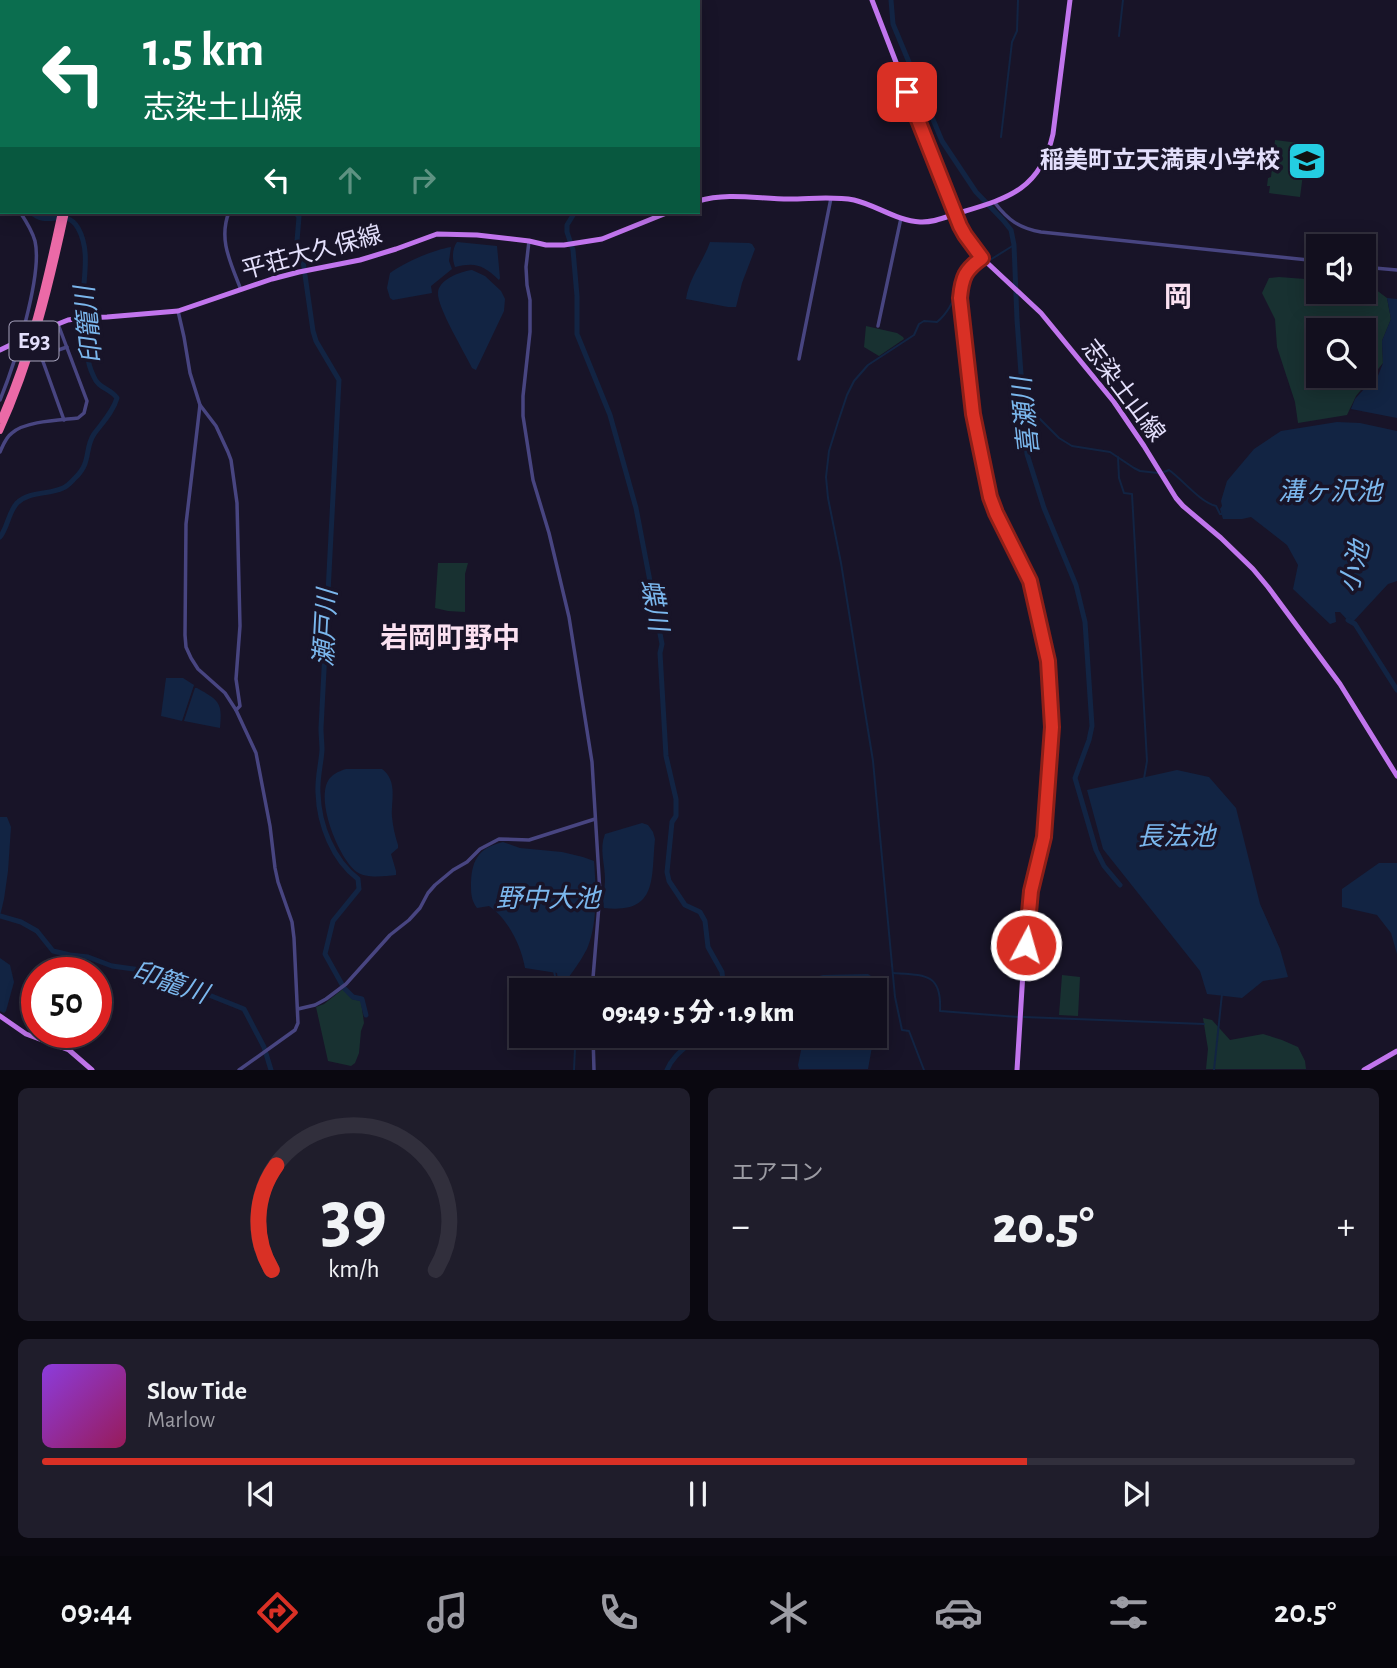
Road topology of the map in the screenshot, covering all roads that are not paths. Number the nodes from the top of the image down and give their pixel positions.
1 (872, 0) edge
2 (1070, 0) edge
3 (831, 198) junction
4 (700, 201) edge
5 (993, 203) junction
6 (21, 214) edge
7 (63, 214) edge
8 (228, 214) edge
9 (664, 214) edge
10 (956, 214) junction
11 (901, 218) junction
12 (529, 241) junction
13 (56, 248) junction
14 (982, 258) junction
15 (1306, 260) edge
16 (1376, 268) edge
17 (1397, 270) edge
18 (241, 289) junction
19 (178, 311) junction
20 (58, 324) junction
21 (878, 326) dead end
22 (44, 330) dead end
23 (26, 338) dead end
24 (19, 341) junction
25 (67, 347) junction
26 (0, 350) edge
27 (799, 359) dead end
28 (0, 400) edge
29 (200, 405) junction
30 (0, 420) edge
31 (64, 420) junction
32 (0, 431) edge
33 (0, 452) edge
34 (236, 710) junction
35 (1397, 776) edge
36 (596, 819) junction
37 (593, 978) edge
38 (298, 1009) junction
39 (0, 1016) edge
40 (593, 1048) edge
41 (1397, 1051) edge
42 (92, 1069) edge
43 (240, 1069) edge
44 (593, 1069) edge
45 (1017, 1069) edge
46 (1364, 1069) edge

1 - 10 main road, 志染土山線
2 - 5 main road
3 - 4 main road
3 - 11 main road
3 - 27 street
5 - 10 main road
5 - 15 street
6 - 24 street
7 - 13 highway, E93
8 - 18 street
9 - 12 main road, 平荘大久保線
10 - 11 main road
10 - 14 main road, 志染土山線
11 - 21 street
12 - 18 main road, 平荘大久保線
12 - 36 street
13 - 30 highway, E93
13 - 32 highway, E93
14 - 35 main road, 志染土山線
14 - 45 main road
16 - 17 street
18 - 19 main road, 平荘大久保線
19 - 20 main road, 平荘大久保線
19 - 29 street
20 - 22 main road, 平荘大久保線
20 - 25 street
23 - 24 main road
24 - 26 main road
24 - 28 street
25 - 31 street
25 - 31 street
29 - 34 street
29 - 34 street
31 - 33 street
34 - 38 street
36 - 37 street
36 - 38 street
38 - 43 street
39 - 42 main road
40 - 44 street
41 - 46 main road

